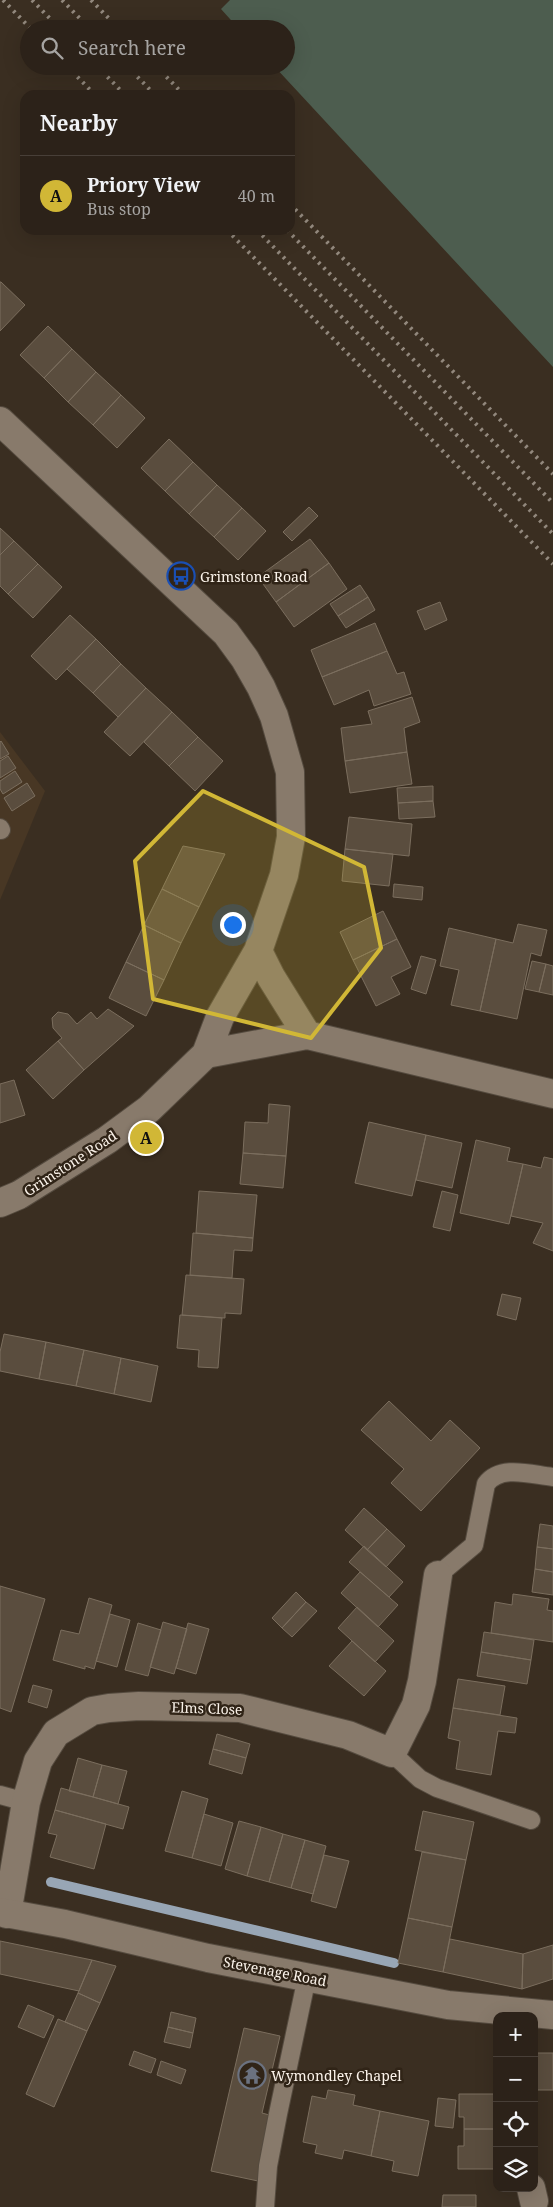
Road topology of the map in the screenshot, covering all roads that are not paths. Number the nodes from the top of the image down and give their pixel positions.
1 (0, 421) edge
2 (258, 951) junction
3 (307, 1035) junction
4 (206, 1054) junction
5 (553, 1094) edge
6 (0, 1203) edge
7 (553, 1478) edge
8 (438, 1575) joint
9 (392, 1753) junction
10 (0, 1795) edge
11 (26, 1802) junction
12 (530, 1820) dead end
13 (3, 1913) edge
14 (307, 1977) junction
15 (493, 2014) edge
16 (538, 2015) edge
17 (553, 2015) edge
18 (265, 2207) edge

1 - 2 street, Grimstone Road
2 - 3 street
2 - 4 street, Grimstone Road
3 - 4 street
3 - 5 street
4 - 6 street, Grimstone Road
7 - 8 lane
8 - 9 street
9 - 11 street, Elms Close
9 - 12 lane
10 - 11 lane
11 - 13 street, Elms Close
13 - 14 street, Stevenage Road
14 - 15 street, Stevenage Road
14 - 18 lane
16 - 17 street, Stevenage Road

